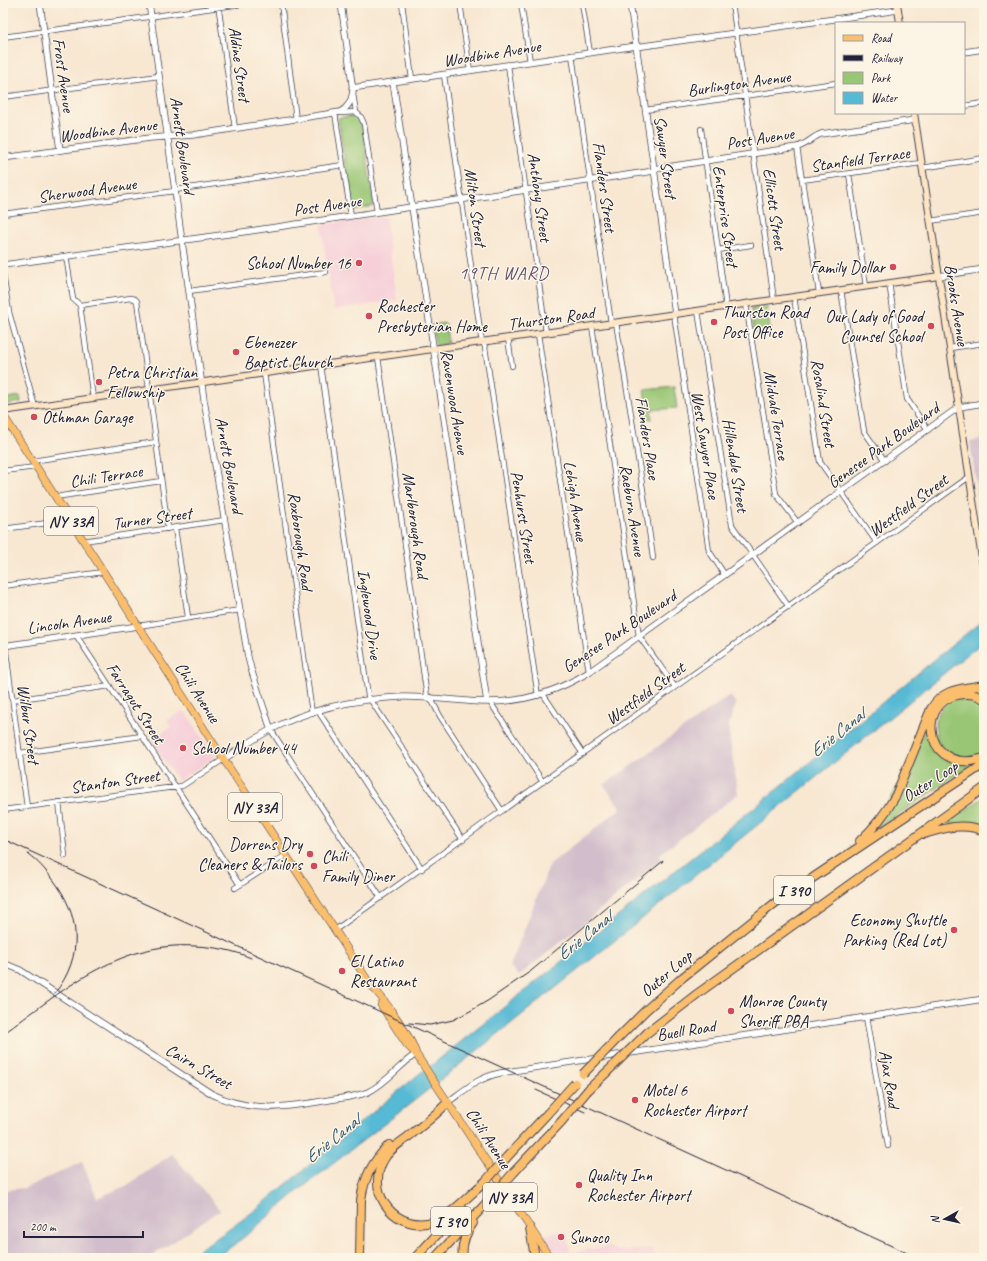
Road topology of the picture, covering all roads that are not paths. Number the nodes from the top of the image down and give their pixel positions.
1 (40, 3) edge
2 (149, 3) edge
3 (249, 3) edge
4 (280, 3) edge
5 (341, 3) edge
6 (402, 3) edge
7 (460, 3) edge
8 (521, 3) edge
9 (582, 3) edge
10 (630, 3) edge
11 (732, 3) edge
12 (897, 3) edge
13 (219, 5) edge
14 (898, 10) junction
15 (151, 16) junction
16 (900, 22) edge
17 (44, 32) junction
18 (737, 33) junction
19 (3, 37) edge
20 (636, 46) junction
21 (984, 49) edge
22 (965, 52) edge
23 (590, 53) junction
24 (572, 55) junction
25 (530, 62) junction
26 (508, 65) junction
27 (470, 71) junction
28 (444, 75) junction
29 (159, 76) junction
30 (412, 79) junction
31 (393, 82) junction
32 (835, 83) edge
33 (52, 90) junction
34 (352, 90) junction
35 (746, 96) junction
36 (3, 97) edge
37 (984, 103) edge
38 (965, 106) edge
39 (645, 110) junction
40 (356, 112) junction
41 (336, 113) junction
42 (915, 115) edge
43 (296, 119) junction
44 (235, 129) junction
45 (701, 129) dead end
46 (168, 137) junction
47 (797, 147) junction
48 (60, 150) junction
49 (754, 154) junction
50 (3, 158) edge
51 (984, 158) edge
52 (704, 160) junction
53 (343, 165) junction
54 (922, 166) junction
55 (654, 170) junction
56 (849, 174) junction
57 (591, 180) junction
58 (802, 180) junction
59 (175, 190) junction
60 (526, 190) junction
61 (461, 199) junction
62 (412, 207) junction
63 (377, 212) junction
64 (984, 213) edge
65 (3, 214) edge
66 (351, 216) junction
67 (930, 221) junction
68 (182, 240) junction
69 (751, 245) dead end
70 (718, 250) junction
71 (66, 256) junction
72 (3, 265) edge
73 (984, 269) edge
74 (326, 272) dead end
75 (3, 274) edge
76 (938, 276) junction
77 (889, 283) junction
78 (866, 286) junction
79 (841, 290) junction
80 (189, 291) junction
81 (819, 293) junction
82 (794, 297) junction
83 (774, 300) junction
84 (746, 304) junction
85 (80, 305) junction
86 (726, 307) junction
87 (698, 311) junction
88 (674, 314) junction
89 (613, 323) junction
90 (592, 326) junction
91 (546, 333) junction
92 (538, 334) junction
93 (508, 338) junction
94 (483, 342) junction
95 (984, 342) edge
96 (950, 348) junction
97 (433, 349) junction
98 (378, 357) junction
99 (321, 365) junction
100 (512, 366) dead end
101 (264, 373) junction
102 (202, 382) junction
103 (150, 390) junction
104 (93, 398) junction
105 (984, 403) edge
106 (35, 407) junction
107 (959, 407) junction
108 (3, 411) edge
109 (3, 415) edge
110 (928, 430) junction
111 (156, 442) junction
112 (885, 461) junction
113 (34, 464) junction
114 (3, 471) edge
115 (969, 477) junction
116 (161, 481) junction
117 (841, 493) junction
118 (56, 497) junction
119 (70, 520) junction
120 (225, 520) junction
121 (798, 523) junction
122 (175, 528) junction
123 (3, 529) edge
124 (168, 529) junction
125 (83, 541) junction
126 (878, 543) junction
127 (754, 555) junction
128 (653, 558) dead end
129 (103, 572) junction
130 (984, 572) edge
131 (725, 575) junction
132 (3, 586) edge
133 (789, 607) junction
134 (240, 610) junction
135 (188, 617) junction
136 (138, 626) junction
137 (76, 635) junction
138 (639, 636) junction
139 (4, 645) edge
140 (589, 672) junction
141 (984, 685) edge
142 (110, 686) junction
143 (675, 687) junction
144 (540, 695) junction
145 (429, 697) junction
146 (984, 699) edge
147 (13, 700) junction
148 (370, 700) junction
149 (488, 702) junction
150 (315, 712) junction
151 (271, 730) junction
152 (142, 736) junction
153 (20, 753) junction
154 (583, 754) junction
155 (984, 758) edge
156 (224, 759) junction
157 (984, 764) edge
158 (543, 782) junction
159 (176, 786) junction
160 (984, 788) edge
161 (59, 802) junction
162 (28, 807) junction
163 (3, 810) edge
164 (502, 811) junction
165 (984, 831) edge
166 (918, 836) junction
167 (462, 840) junction
168 (286, 855) junction
169 (65, 856) dead end
170 (845, 856) junction
171 (422, 869) junction
172 (240, 884) junction
173 (235, 888) dead end
174 (381, 898) junction
175 (336, 930) junction
176 (3, 964) edge
177 (984, 999) edge
178 (866, 1017) junction
179 (416, 1054) junction
180 (448, 1102) junction
181 (888, 1146) dead end
182 (485, 1182) junction
183 (478, 1212) junction
184 (530, 1228) junction
185 (360, 1258) edge
186 (415, 1258) edge
187 (435, 1258) edge
188 (463, 1258) edge
189 (535, 1258) edge
190 (550, 1258) edge

1 - 17 street, Frost Avenue
2 - 15 street, Arnett Boulevard
3 - 13 street
4 - 43 street
5 - 34 street
6 - 30 street
7 - 27 street
8 - 25 street
9 - 23 street
10 - 20 street, Sawyer Street
11 - 18 street, Ellicott Street
12 - 14 main road
13 - 15 street
13 - 44 street, Aldine Street
14 - 16 main road
14 - 18 street, Woodbine Avenue
15 - 17 street
15 - 29 street, Arnett Boulevard
17 - 19 street
17 - 33 street, Frost Avenue
18 - 20 street, Woodbine Avenue
18 - 35 street, Ellicott Street
20 - 23 street, Woodbine Avenue
20 - 39 street, Sawyer Street
21 - 22 street
23 - 24 street, Woodbine Avenue
24 - 25 street, Woodbine Avenue
24 - 57 street, Flanders Street
25 - 26 street, Woodbine Avenue
26 - 27 street, Woodbine Avenue
26 - 60 street, Anthony Street
27 - 28 street, Woodbine Avenue
28 - 30 street, Woodbine Avenue
28 - 61 street, Milton Street
29 - 33 street
29 - 46 street, Arnett Boulevard
30 - 31 street, Woodbine Avenue
31 - 34 street, Woodbine Avenue
31 - 62 street, Ravenwood Avenue
32 - 35 street, Burlington Avenue
33 - 36 street
33 - 48 street, Frost Avenue
34 - 40 street
34 - 41 street
35 - 39 street, Burlington Avenue
35 - 49 street, Ellicott Street
37 - 38 street
39 - 55 street, Sawyer Street
40 - 41 street
40 - 63 street
41 - 43 street, Woodbine Avenue
41 - 53 street
42 - 47 street, Post Avenue
42 - 54 main road, Brooks Avenue
43 - 44 street, Woodbine Avenue
44 - 46 street, Woodbine Avenue
45 - 52 street, Enterprise Street
46 - 48 street, Woodbine Avenue
46 - 59 street, Arnett Boulevard
47 - 49 street, Post Avenue
47 - 58 street
48 - 50 street, Woodbine Avenue
49 - 52 street, Post Avenue
49 - 83 street, Ellicott Street
51 - 54 street, Stanfield Terrace
52 - 55 street, Post Avenue
52 - 70 street, Enterprise Street
53 - 59 street, Sherwood Avenue
53 - 66 street
54 - 56 street, Stanfield Terrace
54 - 67 main road, Brooks Avenue
55 - 57 street, Post Avenue
55 - 88 street, Sawyer Street
56 - 58 street, Stanfield Terrace
56 - 78 street
57 - 60 street, Post Avenue
57 - 89 street, Flanders Street
58 - 81 street
59 - 65 street, Sherwood Avenue
59 - 68 street, Arnett Boulevard
60 - 61 street, Post Avenue
60 - 91 street, Anthony Street
61 - 62 street, Post Avenue
61 - 94 street, Milton Street
62 - 63 street, Post Avenue
62 - 97 street, Ravenwood Avenue
63 - 66 street, Post Avenue
64 - 67 street
66 - 68 street, Post Avenue
67 - 76 main road, Brooks Avenue
68 - 71 street, Post Avenue
68 - 80 street, Arnett Boulevard
69 - 70 street
70 - 86 street, Enterprise Street
71 - 72 street, Post Avenue
71 - 85 street
73 - 76 street, Thurston Road
74 - 80 street
75 - 106 street
76 - 77 main road, Thurston Road
76 - 96 main road, Brooks Avenue
77 - 78 main road, Thurston Road
77 - 110 street
78 - 79 main road, Thurston Road
79 - 81 main road, Thurston Road
79 - 112 street
80 - 102 street, Arnett Boulevard
81 - 82 main road, Thurston Road
82 - 83 main road, Thurston Road
82 - 117 street, Rosalind Street
83 - 84 main road, Thurston Road
84 - 86 main road, Thurston Road
84 - 121 street, Midvale Terrace
85 - 103 street
85 - 104 street
86 - 87 main road, Thurston Road
87 - 88 main road, Thurston Road
87 - 127 street, Hillendale Street
88 - 89 main road, Thurston Road
88 - 131 street, West Sawyer Place
89 - 90 main road, Thurston Road
89 - 128 street, Flanders Place
90 - 91 main road, Thurston Road
90 - 138 street, Raeburn Avenue
91 - 92 main road, Thurston Road
92 - 93 main road, Thurston Road
92 - 140 street, Lehigh Avenue
93 - 94 main road, Thurston Road
93 - 100 street
94 - 97 main road, Thurston Road
94 - 144 street, Penhurst Street
95 - 96 street
96 - 107 main road, Brooks Avenue
97 - 98 main road, Thurston Road
97 - 149 street, Ravenwood Avenue
98 - 99 main road, Thurston Road
98 - 145 street, Marlborough Road
99 - 101 main road, Thurston Road
99 - 148 street, Inglewood Drive
101 - 102 main road, Thurston Road
101 - 150 street, Roxborough Road
102 - 103 main road, Thurston Road
102 - 120 street, Arnett Boulevard
103 - 104 main road, Thurston Road
103 - 111 street
104 - 106 main road, Thurston Road
105 - 107 street, Genesee Park Boulevard
106 - 108 main road, Thurston Road
107 - 110 street, Genesee Park Boulevard
107 - 115 main road, Brooks Avenue
109 - 113 main road, Chili Avenue / NY 33A
110 - 112 street, Genesee Park Boulevard
111 - 113 street
111 - 116 street
112 - 117 street, Genesee Park Boulevard
113 - 114 street
113 - 118 main road, Chili Avenue / NY 33A
115 - 126 street, Westfield Street
115 - 130 main road, Brooks Avenue
116 - 118 street, Chili Terrace
116 - 124 street
117 - 121 street, Genesee Park Boulevard
117 - 126 street, Rosalind Street
118 - 119 main road, Chili Avenue / NY 33A
119 - 123 street
119 - 125 main road, Chili Avenue / NY 33A
120 - 122 street, Turner Street
120 - 134 street, Arnett Boulevard
121 - 127 street, Genesee Park Boulevard
122 - 124 street, Turner Street
122 - 135 street
124 - 125 street, Turner Street
125 - 129 main road, Chili Avenue / NY 33A
126 - 133 street, Westfield Street
127 - 131 street, Genesee Park Boulevard
127 - 133 street, Hillendale Street
129 - 132 street
129 - 136 main road, Chili Avenue / NY 33A
131 - 138 street, Genesee Park Boulevard
133 - 143 street, Westfield Street
134 - 135 street
134 - 151 street, Arnett Boulevard
135 - 136 street
136 - 137 street, Lincoln Avenue
136 - 156 main road, Chili Avenue / NY 33A
137 - 139 street, Lincoln Avenue
137 - 142 street, Farragut Street
138 - 140 street, Genesee Park Boulevard
138 - 143 street, Raeburn Avenue
139 - 147 street, Wilbur Street
140 - 144 street, Genesee Park Boulevard
141 - 170 highway
142 - 147 street
142 - 152 street, Farragut Street
143 - 154 street, Westfield Street
144 - 149 street, Genesee Park Boulevard
144 - 154 street, Penhurst Street
145 - 148 street, Genesee Park Boulevard
145 - 149 street, Genesee Park Boulevard
145 - 164 street, Marlborough Road
146 - 155 highway
147 - 153 street, Wilbur Street
148 - 150 street, Genesee Park Boulevard
148 - 167 street, Inglewood Drive
149 - 158 street, Ravenwood Avenue
150 - 151 street, Genesee Park Boulevard
150 - 171 street, Roxborough Road
151 - 156 street, Genesee Park Boulevard
151 - 174 street, Arnett Boulevard
152 - 153 street
152 - 159 street, Farragut Street
153 - 162 street, Wilbur Street
154 - 158 street, Westfield Street
156 - 159 street, Stanton Street
156 - 168 main road, Chili Avenue / NY 33A
157 - 170 highway, Outer Loop / I 390
158 - 164 street, Westfield Street
159 - 161 street, Stanton Street
159 - 172 street, Farragut Street
160 - 166 highway, Outer Loop / I 390
161 - 162 street, Stanton Street
161 - 169 street
162 - 163 street, Stanton Street
164 - 167 street, Westfield Street
165 - 166 highway
166 - 183 highway, Outer Loop / I 390, bridge
167 - 171 street, Westfield Street
168 - 172 street
168 - 175 main road, Chili Avenue / NY 33A
170 - 182 highway, Outer Loop / I 390, bridge
171 - 174 street, Westfield Street
172 - 173 street
174 - 175 street, Westfield Street
175 - 179 main road, Chili Avenue / NY 33A
176 - 179 street, Cairn Street
177 - 178 street, Buell Road
178 - 180 street, Buell Road
178 - 181 street, Ajax Road
179 - 180 main road, Chili Avenue / NY 33A
180 - 182 highway
180 - 184 main road, Chili Avenue / NY 33A
180 - 185 highway
182 - 186 highway, Outer Loop / I 390
183 - 187 highway, Outer Loop / I 390
183 - 188 highway
184 - 189 highway
184 - 190 main road, Chili Avenue / NY 33A

